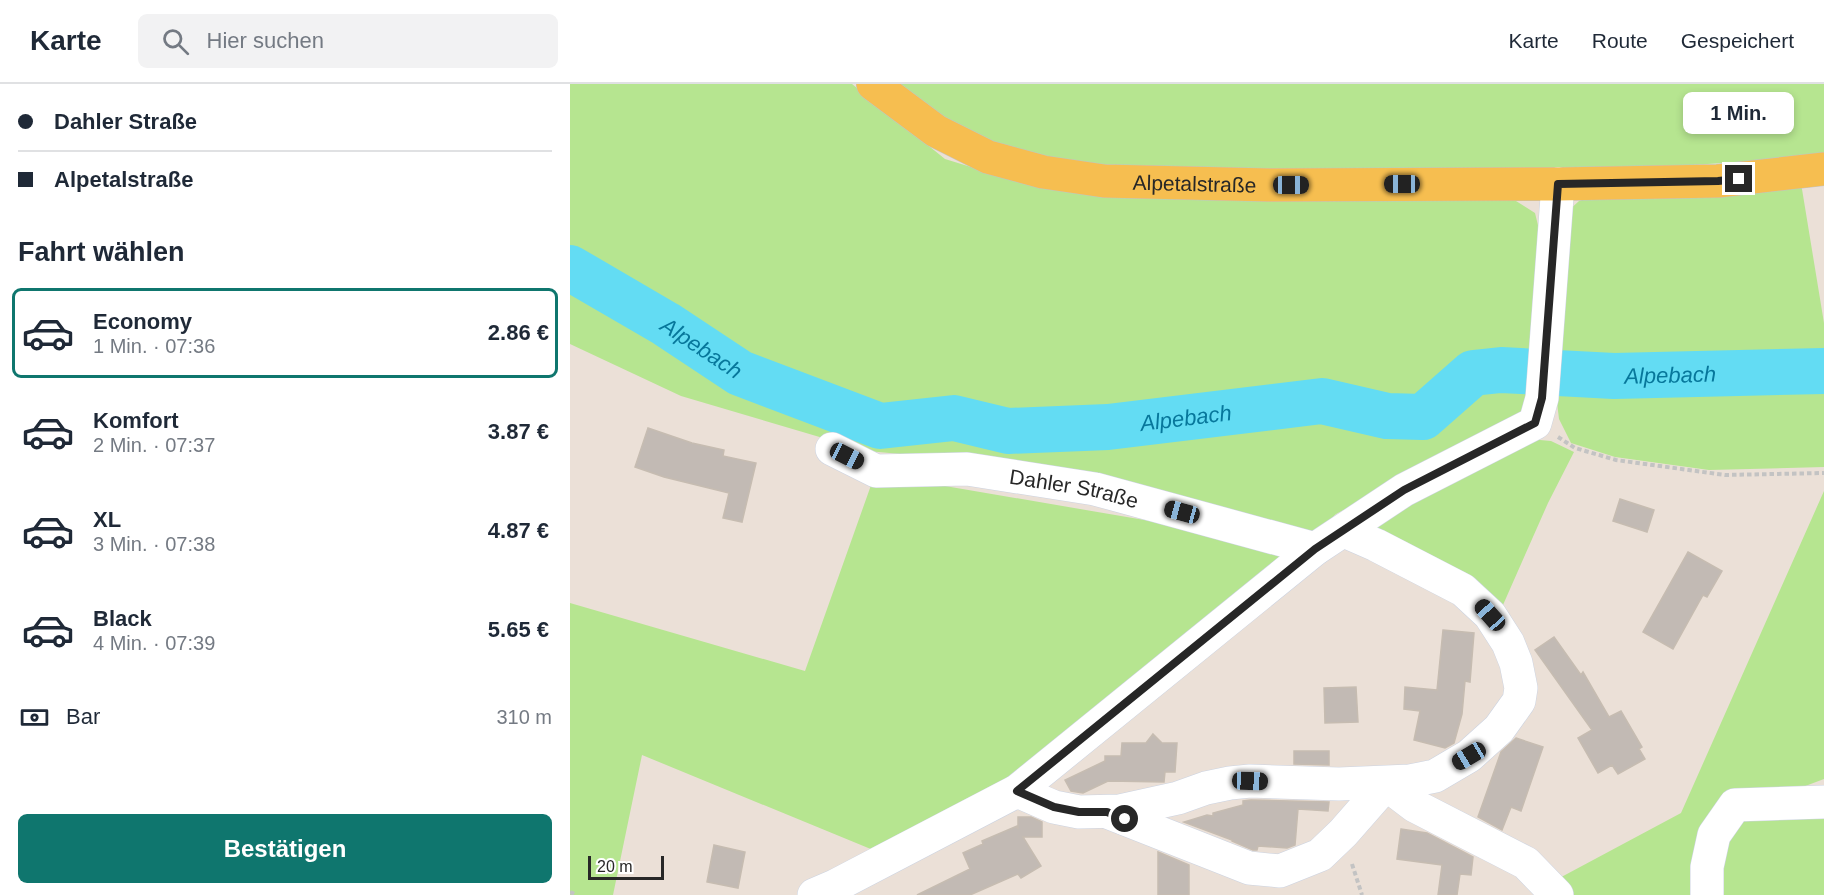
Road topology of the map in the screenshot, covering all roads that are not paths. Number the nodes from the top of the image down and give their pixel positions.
1 (873, 84) edge
2 (1824, 169) edge
3 (1558, 184) junction
4 (832, 448) dead end
5 (1344, 531) junction
6 (1315, 549) junction
7 (1386, 784) junction
8 (1017, 791) junction
9 (1824, 802) edge
10 (1107, 812) junction
11 (814, 895) edge
12 (1557, 895) edge
13 (1707, 895) edge

1 - 3 main road, Alpetalstraße
2 - 3 main road, Alpetalstraße
3 - 5 street
4 - 6 street, Dahler Straße
5 - 6 street
5 - 7 street
6 - 8 street
7 - 10 street
7 - 10 street
7 - 12 street
8 - 10 street
8 - 11 street
9 - 13 street

